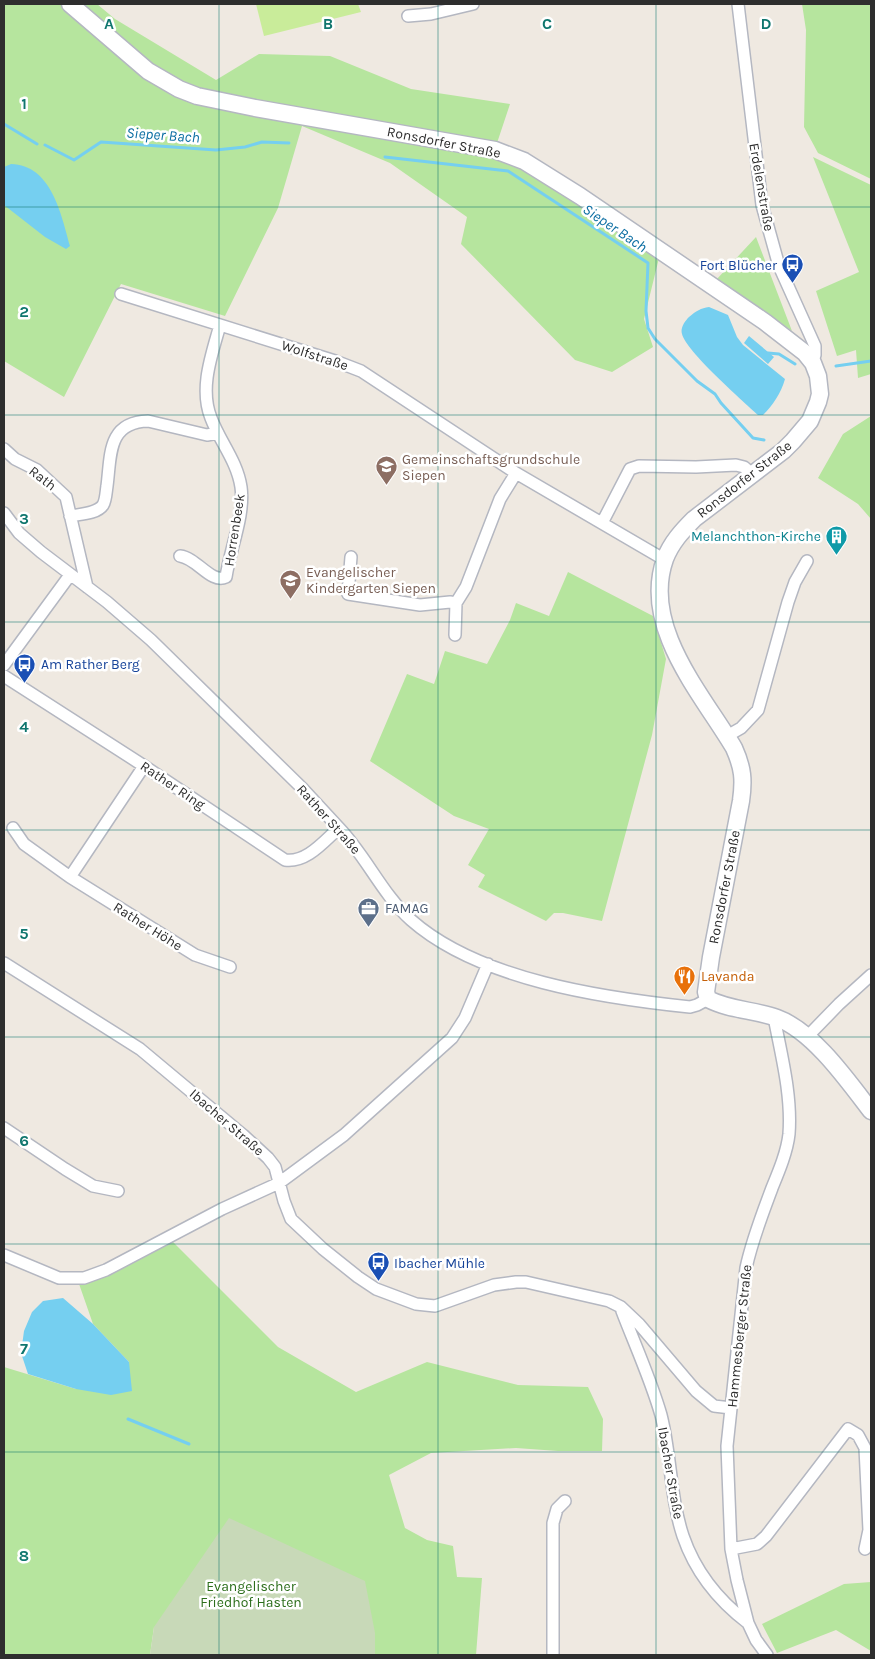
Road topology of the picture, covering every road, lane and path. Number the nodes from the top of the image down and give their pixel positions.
1 (70, 4) edge
2 (473, 4) edge
3 (738, 4) edge
4 (431, 9) edge
5 (408, 16) dead end
6 (121, 294) dead end
7 (220, 325) junction
8 (812, 362) junction
9 (218, 433) junction
10 (4, 449) edge
11 (516, 473) junction
12 (752, 474) junction
13 (4, 513) edge
14 (70, 516) junction
15 (602, 523) junction
16 (180, 556) dead end
17 (351, 557) dead end
18 (665, 560) junction
19 (808, 561) dead end
20 (70, 575) junction
21 (87, 587) junction
22 (456, 602) junction
23 (455, 635) dead end
24 (4, 665) edge
25 (4, 676) edge
26 (727, 736) junction
27 (144, 766) junction
28 (13, 828) dead end
29 (339, 828) junction
30 (70, 877) junction
31 (4, 963) edge
32 (488, 964) junction
33 (230, 967) dead end
34 (871, 975) edge
35 (708, 999) junction
36 (774, 1017) junction
37 (807, 1037) junction
38 (871, 1111) edge
39 (4, 1128) edge
40 (279, 1184) junction
41 (118, 1192) dead end
42 (4, 1255) edge
43 (621, 1307) junction
44 (731, 1408) junction
45 (565, 1501) dead end
46 (731, 1549) junction
47 (865, 1550) dead end
48 (748, 1623) junction
49 (553, 1655) edge
50 (767, 1655) edge

1 - 8 main road, Ronsdorfer Straße
2 - 4 street
3 - 8 street, Erdelenstraße
4 - 5 street
6 - 7 street, Wolfstraße
7 - 9 street, Horrenbeek
7 - 11 street, Wolfstraße
8 - 12 main road, Ronsdorfer Straße
9 - 14 street
9 - 16 street, Horrenbeek
10 - 14 street, Rath
11 - 15 street, Wolfstraße
11 - 22 street
12 - 15 street
12 - 18 main road, Ronsdorfer Straße
13 - 20 street
14 - 21 street, Rath
15 - 18 street, Wolfstraße
17 - 22 street
18 - 26 main road, Ronsdorfer Straße
19 - 26 street
20 - 21 street, Rather Straße
20 - 24 street
21 - 29 street, Rather Straße
22 - 23 street
25 - 27 street, Rather Ring
26 - 35 main road, Ronsdorfer Straße
27 - 29 street, Rather Ring
27 - 30 street
28 - 30 street, Rather Höhe
29 - 32 street, Rather Straße
30 - 33 street, Rather Höhe
31 - 40 street, Ibacher Straße
32 - 35 street, Rather Straße
32 - 40 street
34 - 37 street
35 - 36 main road
36 - 37 main road
36 - 44 street, Hammesberger Straße
37 - 38 main road
39 - 41 street
40 - 42 street
40 - 43 street, Ibacher Straße
43 - 44 street, Ibacher Straße
43 - 48 street, Ibacher Straße
44 - 46 street, Hammesberger Straße
45 - 49 street
46 - 47 street
46 - 48 street, Hammesberger Straße
48 - 50 street, Hammesberger Straße

